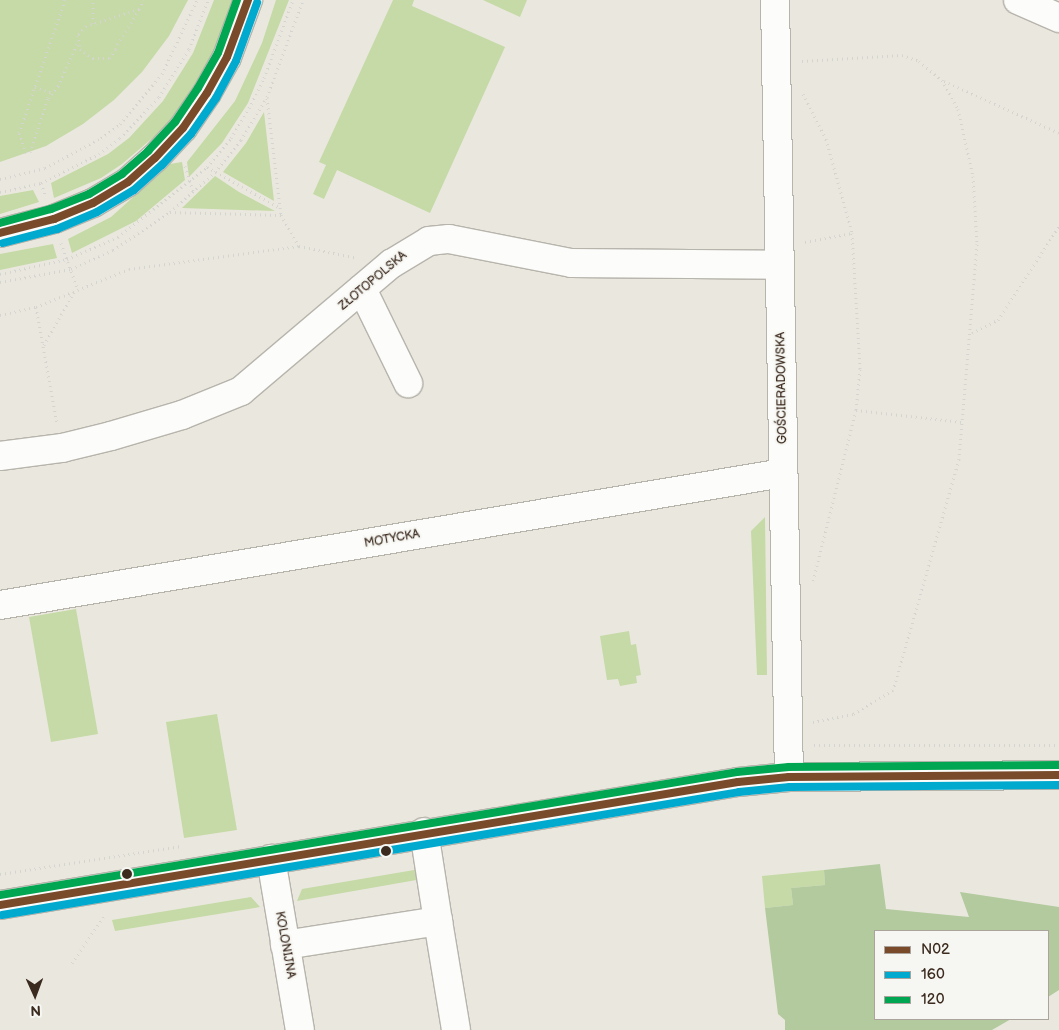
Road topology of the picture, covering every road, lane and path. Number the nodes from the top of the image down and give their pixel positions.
1 (65, 0) edge
2 (93, 0) edge
3 (143, 0) edge
4 (197, 0) edge
5 (208, 0) edge
6 (248, 0) edge
7 (303, 0) edge
8 (775, 0) edge
9 (1018, 0) edge
10 (139, 9) junction
11 (1059, 18) edge
12 (92, 23) junction
13 (77, 44) junction
14 (776, 62) junction
15 (942, 80) junction
16 (35, 86) junction
17 (800, 91) dead end
18 (52, 93) junction
19 (267, 98) junction
20 (1059, 133) edge
21 (207, 167) dead end
22 (215, 172) junction
23 (0, 179) edge
24 (41, 183) junction
25 (0, 192) edge
26 (47, 200) dead end
27 (280, 208) junction
28 (170, 212) junction
29 (281, 216) junction
30 (1059, 226) edge
31 (0, 233) edge
32 (852, 233) junction
33 (61, 241) dead end
34 (299, 246) junction
35 (787, 254) junction
36 (391, 264) junction
37 (71, 269) junction
38 (0, 282) edge
39 (362, 289) junction
40 (76, 291) junction
41 (36, 307) junction
42 (0, 315) edge
43 (972, 333) junction
44 (43, 346) junction
45 (408, 383) dead end
46 (856, 410) junction
47 (962, 422) junction
48 (62, 448) junction
49 (0, 456) edge
50 (783, 473) junction
51 (812, 583) dead end
52 (0, 605) edge
53 (806, 723) dead end
54 (1059, 775) edge
55 (789, 777) junction
56 (424, 832) junction
57 (271, 859) junction
58 (0, 905) edge
59 (104, 916) dead end
60 (438, 921) junction
61 (285, 945) junction
62 (72, 963) dead end
63 (300, 1030) edge
64 (456, 1030) edge

1 - 16 path
2 - 12 path
3 - 10 path
4 - 23 path
5 - 24 path
6 - 31 street
7 - 19 path
8 - 14 street, GOŚCIERADOWSKA
9 - 11 street
10 - 12 path
10 - 13 path
12 - 13 path
13 - 18 path
14 - 15 path
14 - 35 street, GOŚCIERADOWSKA
15 - 20 path
15 - 43 path
16 - 18 path
16 - 18 path
17 - 32 path
19 - 22 path
19 - 27 path
21 - 22 path
22 - 27 path
22 - 28 path
24 - 25 path
24 - 26 path
27 - 29 path
28 - 29 path
28 - 37 path
29 - 34 path
30 - 43 path
32 - 35 path
32 - 46 path
33 - 37 path
34 - 36 path
34 - 40 path
35 - 36 street, ZŁOTOPOLSKA
35 - 50 street, GOŚCIERADOWSKA
36 - 39 street, ZŁOTOPOLSKA
37 - 38 path
37 - 40 path
39 - 45 street
39 - 48 street, ZŁOTOPOLSKA
40 - 41 path
40 - 44 path
41 - 42 path
41 - 44 path
43 - 47 path
44 - 48 path
46 - 47 path
46 - 51 path
47 - 53 path
48 - 49 street, ZŁOTOPOLSKA
50 - 52 street, MOTYCKA
50 - 55 street, GOŚCIERADOWSKA
54 - 55 street
55 - 56 street
56 - 57 street
56 - 60 street
57 - 58 street
57 - 61 street, KOLONIJNA
59 - 62 path
60 - 61 street
60 - 64 street
61 - 63 street, KOLONIJNA

